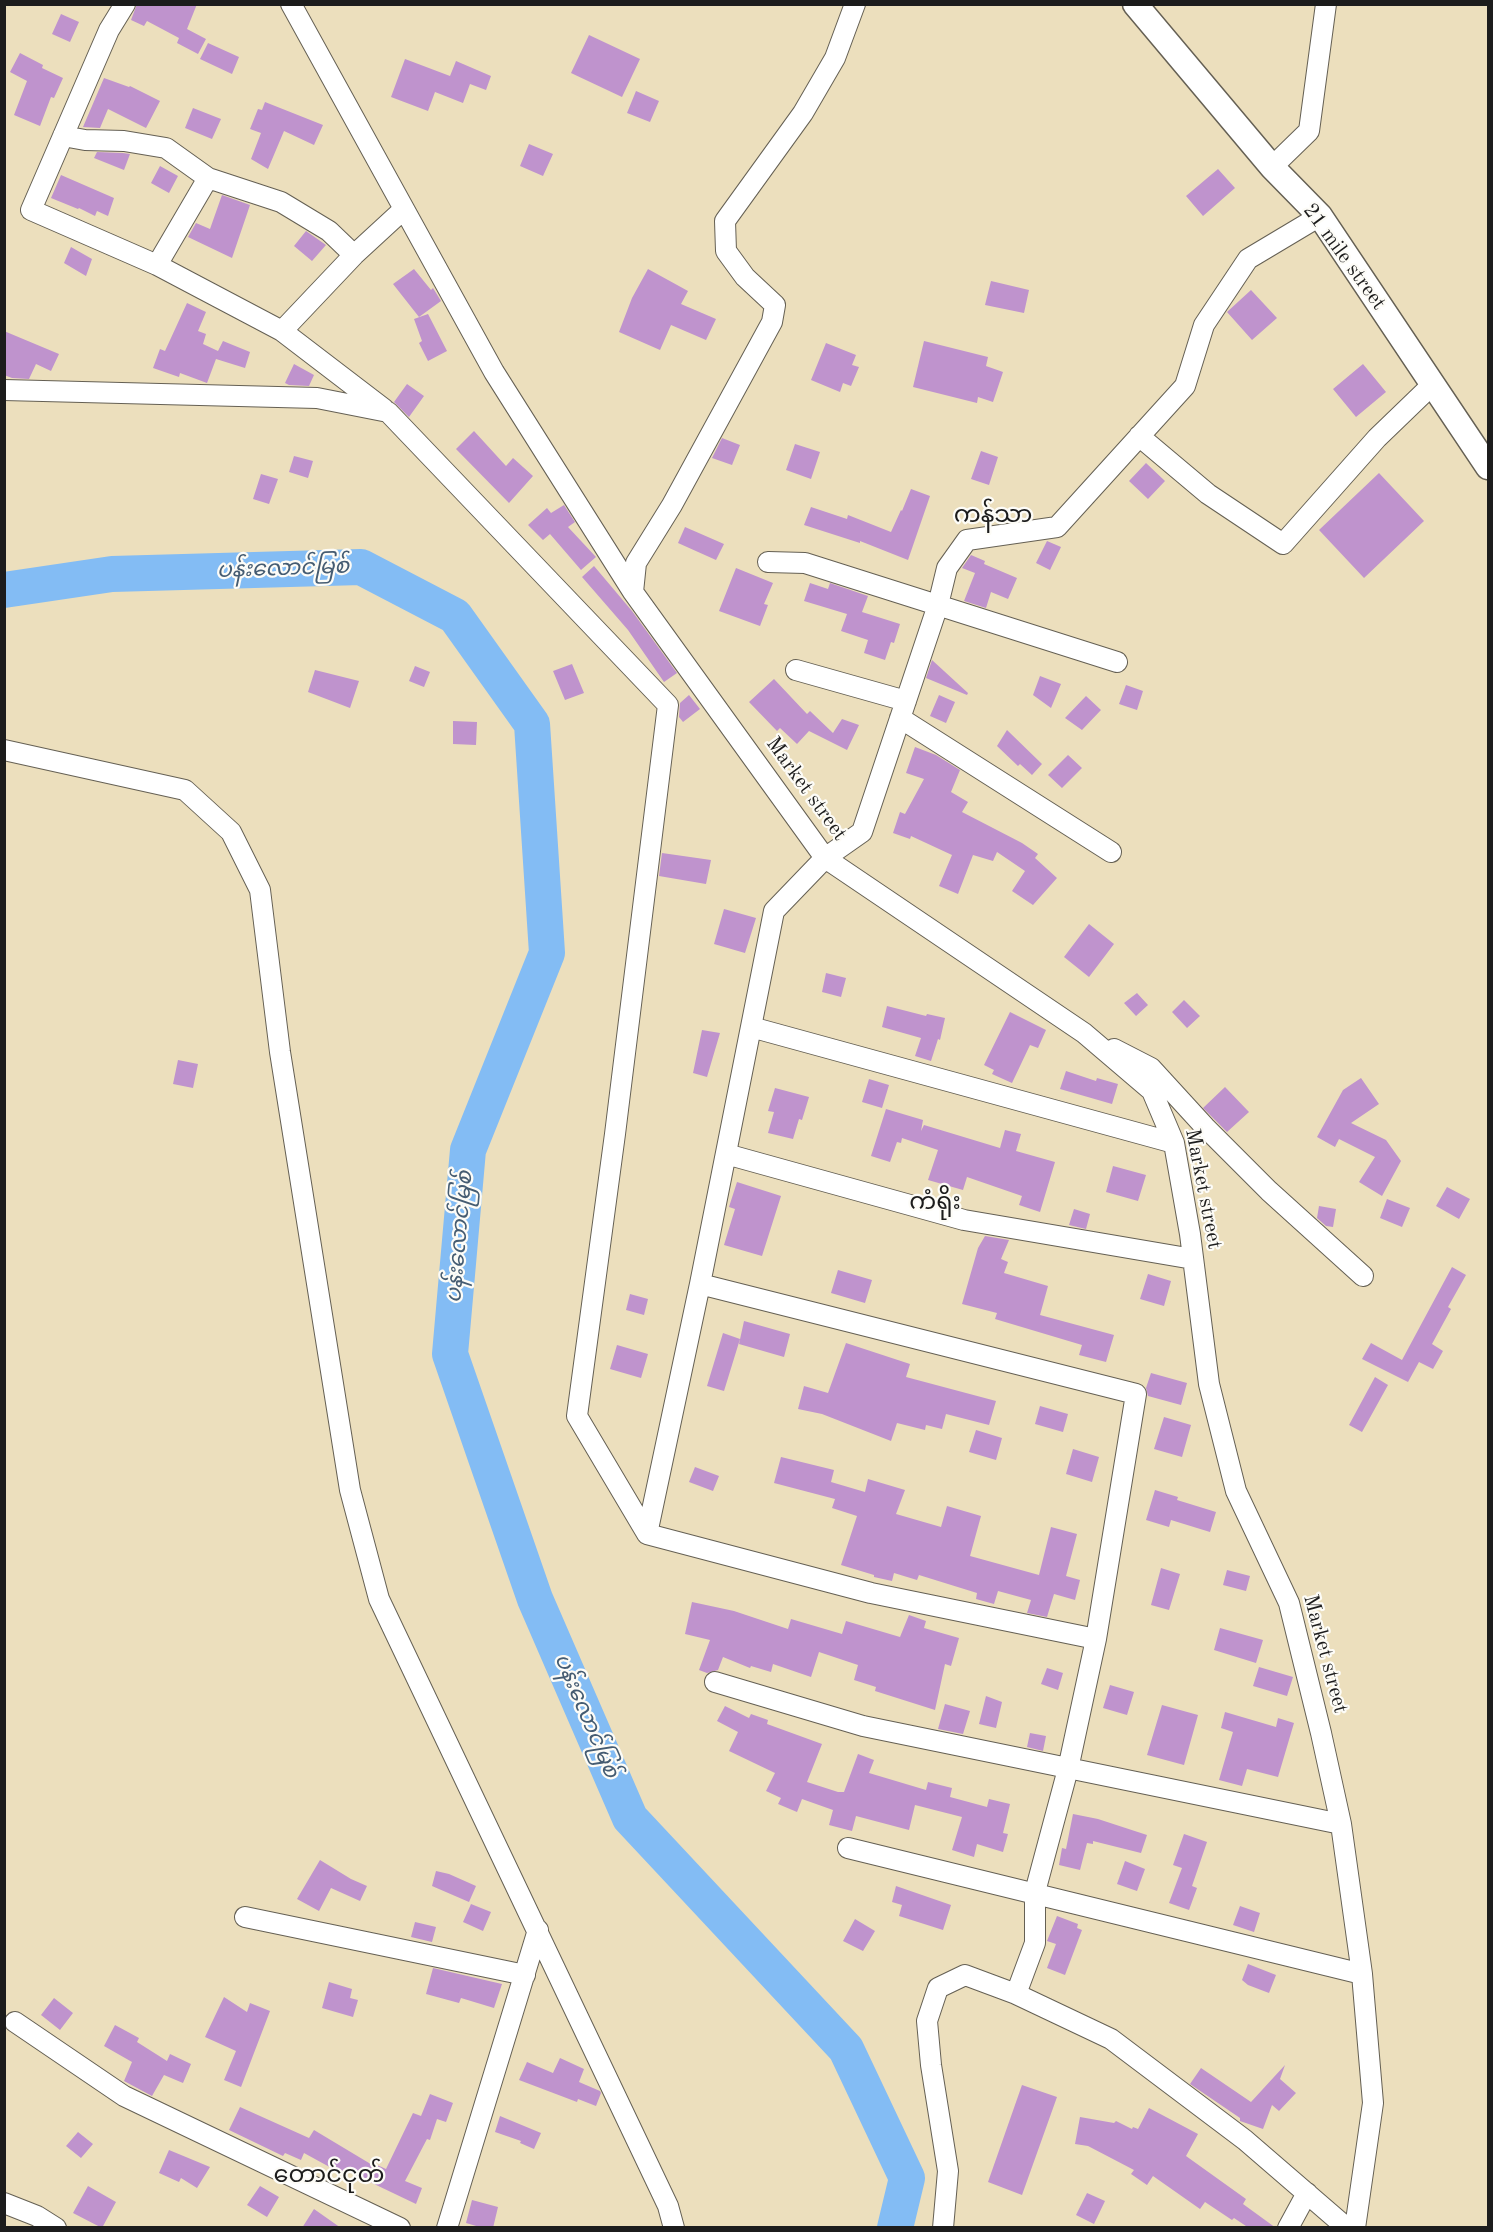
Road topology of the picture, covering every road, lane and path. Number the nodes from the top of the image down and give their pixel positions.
1 (125, 4) edge
2 (291, 4) edge
3 (855, 4) edge
4 (1135, 4) edge
5 (1326, 4) edge
6 (63, 136) junction
7 (1272, 166) junction
8 (208, 178) junction
9 (404, 209) junction
10 (1320, 216) junction
11 (354, 255) junction
12 (157, 265) junction
13 (282, 331) junction
14 (1433, 384) junction
15 (4, 390) edge
16 (388, 412) junction
17 (1139, 436) junction
18 (1488, 467) edge
19 (768, 562) dead end
20 (633, 592) junction
21 (938, 605) junction
22 (1116, 662) dead end
23 (796, 670) dead end
24 (903, 710) junction
25 (4, 750) edge
26 (1110, 852) dead end
27 (825, 858) junction
28 (751, 1027) junction
29 (1084, 1033) junction
30 (1174, 1143) junction
31 (726, 1154) junction
32 (1193, 1259) junction
33 (1363, 1276) dead end
34 (700, 1284) junction
35 (647, 1534) junction
36 (1096, 1639) junction
37 (715, 1682) dead end
38 (1068, 1769) junction
39 (1341, 1824) junction
40 (848, 1848) dead end
41 (1035, 1893) junction
42 (245, 1917) dead end
43 (538, 1930) junction
44 (1362, 1974) junction
45 (525, 1975) junction
46 (1016, 1994) junction
47 (15, 2022) dead end
48 (1307, 2193) junction
49 (4, 2203) edge
50 (56, 2228) edge
51 (400, 2228) edge
52 (447, 2228) edge
53 (674, 2228) edge
54 (943, 2228) edge
55 (1288, 2228) edge
56 (1347, 2228) edge
57 (1355, 2228) edge

1 - 6 street
2 - 9 street, Market street
3 - 20 street
4 - 7 street, 21 mile street
5 - 7 street
6 - 8 street
6 - 12 street
7 - 10 street, 21 mile street
8 - 11 street
8 - 12 street
9 - 11 street
9 - 20 street, Market street
10 - 14 street, 21 mile street
10 - 17 street
11 - 13 street
12 - 13 street
13 - 16 street
14 - 17 street
14 - 18 street, 21 mile street
15 - 16 street
16 - 35 street
17 - 21 street
19 - 21 street
20 - 27 street, Market street
21 - 22 street
21 - 24 street
23 - 24 street
24 - 26 street
24 - 27 street
25 - 43 street
27 - 28 street
27 - 29 street, Market street
28 - 30 street
28 - 31 street
29 - 30 street, Market street
29 - 33 street
30 - 32 street, Market street
31 - 32 street
31 - 34 street
32 - 39 street, Market street
34 - 35 street
34 - 36 street
35 - 36 street
36 - 38 street
37 - 38 street
38 - 39 street
38 - 41 street
39 - 44 street, Market street
40 - 41 street
41 - 44 street
41 - 46 street
42 - 45 street
43 - 45 street
43 - 53 street
44 - 57 street, Market street
45 - 52 street
46 - 48 street
46 - 54 street
47 - 51 street
48 - 55 street
48 - 56 street
49 - 50 street

